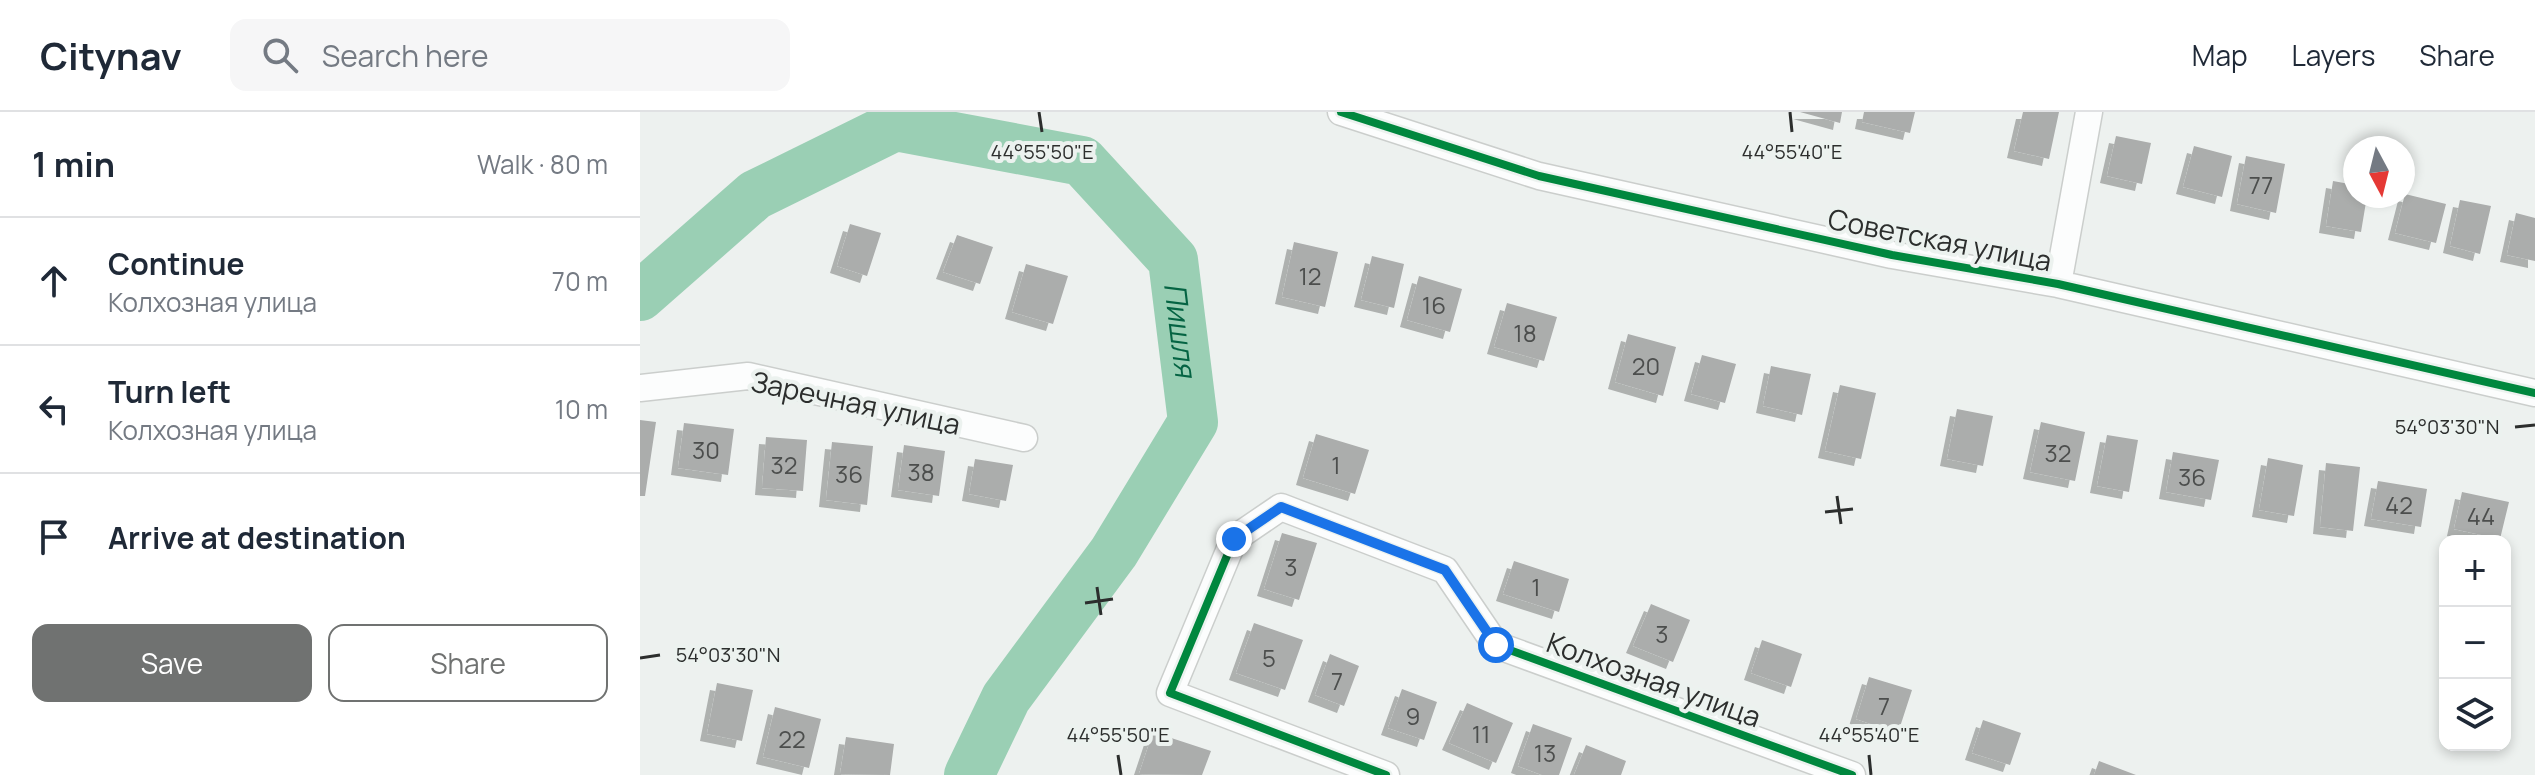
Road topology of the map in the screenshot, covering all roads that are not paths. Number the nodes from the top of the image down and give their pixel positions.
1 (1341, 112) edge
2 (2089, 112) edge
3 (2058, 284) junction
4 (640, 388) edge
5 (2535, 393) edge
6 (1024, 438) dead end
7 (1386, 775) edge
8 (1852, 775) edge

1 - 3 street, Советская улица
2 - 3 street
3 - 5 street, Советская улица
4 - 6 street, Заречная улица
7 - 8 street, Колхозная улица

